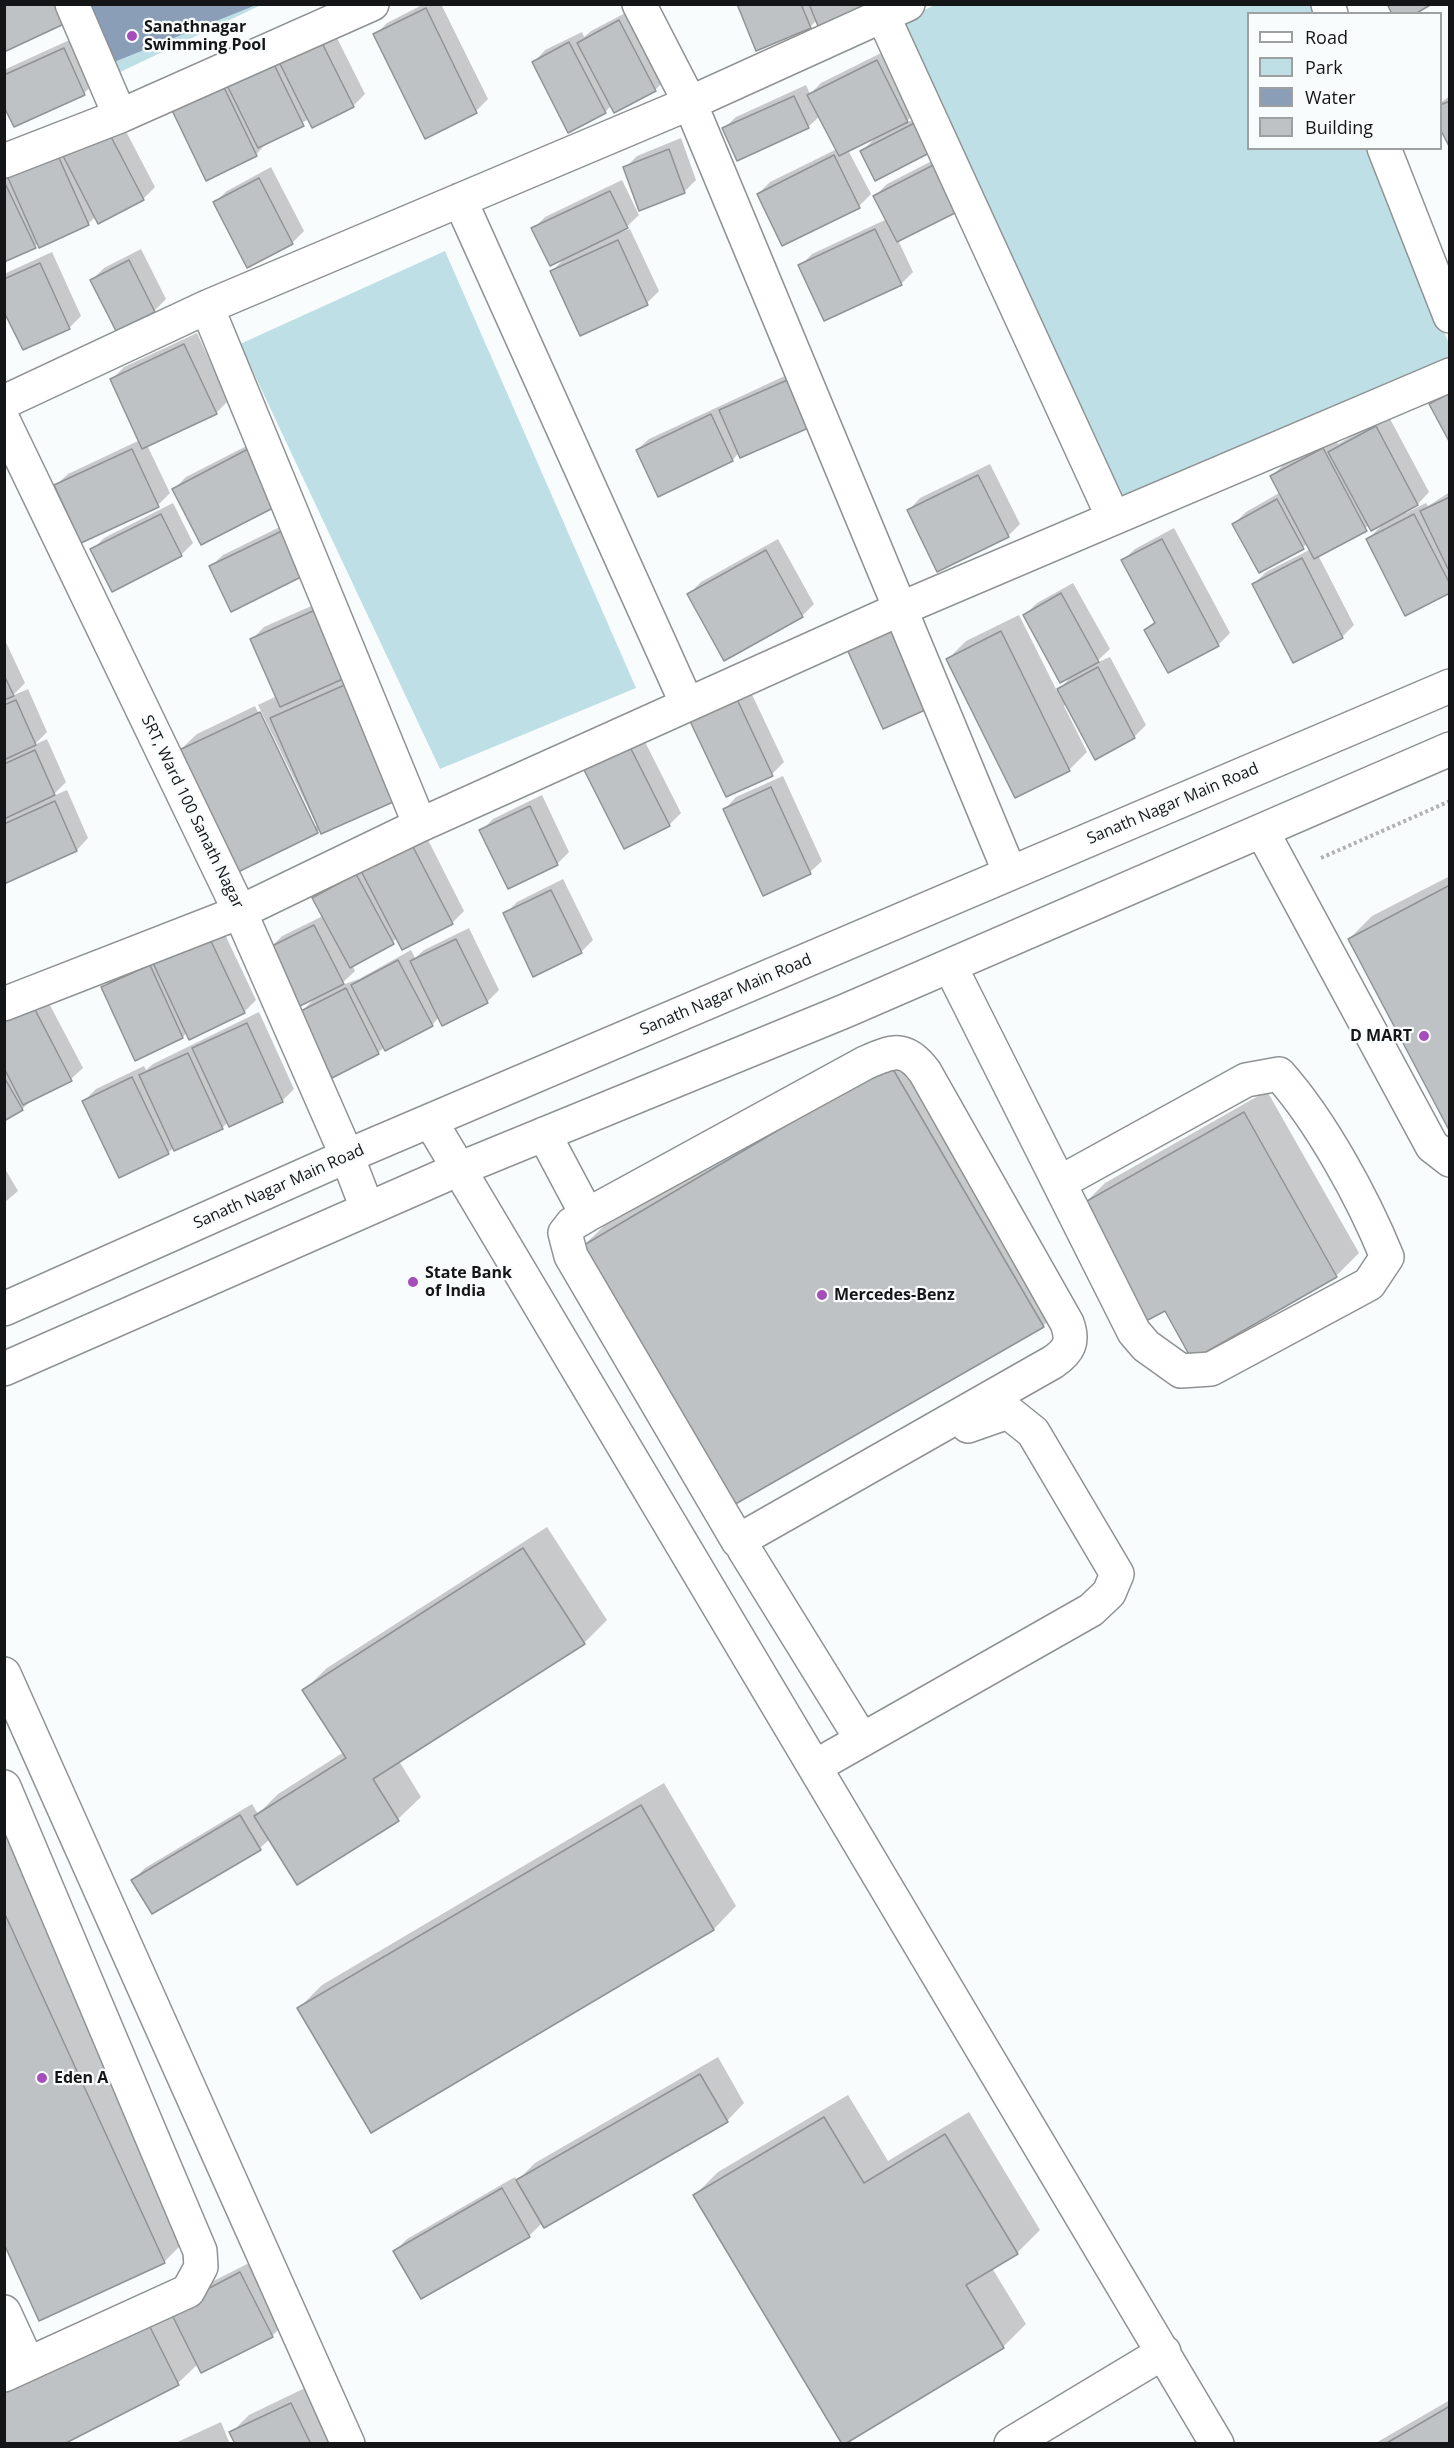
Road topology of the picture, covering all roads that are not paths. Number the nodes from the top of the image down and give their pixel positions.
1 (72, 4) edge
2 (372, 4) edge
3 (639, 4) edge
4 (896, 10) edge
5 (690, 103) junction
6 (120, 116) junction
7 (1385, 150) edge
8 (4, 161) edge
9 (460, 200) junction
10 (207, 308) junction
11 (1449, 316) edge
12 (1449, 375) edge
13 (4, 402) edge
14 (4, 422) edge
15 (1113, 518) junction
16 (900, 609) junction
17 (1449, 686) edge
18 (687, 704) junction
19 (1449, 749) edge
20 (420, 825) junction
21 (1262, 831) junction
22 (1010, 873) junction
23 (240, 912) junction
24 (950, 966) junction
25 (4, 1004) edge
26 (431, 1122) junction
27 (544, 1134) junction
28 (347, 1156) junction
29 (1449, 1160) edge
30 (459, 1169) junction
31 (1059, 1184) junction
32 (368, 1208) junction
33 (587, 1215) junction
34 (4, 1309) edge
35 (4, 1369) edge
36 (741, 1545) junction
37 (698, 1569) junction
38 (4, 1674) edge
39 (862, 1740) junction
40 (816, 1766) junction
41 (4, 1787) edge
42 (4, 2312) edge
43 (1164, 2352) junction
44 (16, 2369) edge
45 (348, 2444) edge
46 (1011, 2444) edge
47 (1217, 2444) edge

1 - 6 street
2 - 6 street
3 - 5 street
4 - 5 street
4 - 15 street
5 - 9 street
5 - 16 street
6 - 8 street
7 - 11 street
9 - 10 street
9 - 18 street
10 - 13 street
10 - 20 street
12 - 15 street
14 - 23 street, SRT, Ward 100 Sanath Nagar
15 - 16 street
16 - 18 street
16 - 22 street
17 - 22 street, Sanath Nagar Main Road
18 - 20 street
19 - 21 street
20 - 23 street
21 - 24 street
21 - 29 street
22 - 26 street, Sanath Nagar Main Road
23 - 25 street
23 - 28 street, SRT, Ward 100 Sanath Nagar
24 - 27 street
24 - 31 street
26 - 28 street, Sanath Nagar Main Road
26 - 30 street
27 - 30 street
27 - 33 street
28 - 32 street, SRT, Ward 100 Sanath Nagar
28 - 34 street, Sanath Nagar Main Road
30 - 32 street
30 - 37 street
31 - 31 street
32 - 35 street
33 - 36 street
33 - 36 street
36 - 37 street
36 - 39 street
36 - 39 street
37 - 40 street
38 - 45 street
39 - 40 street
40 - 43 street
41 - 44 street
42 - 44 street
43 - 46 street
43 - 47 street

